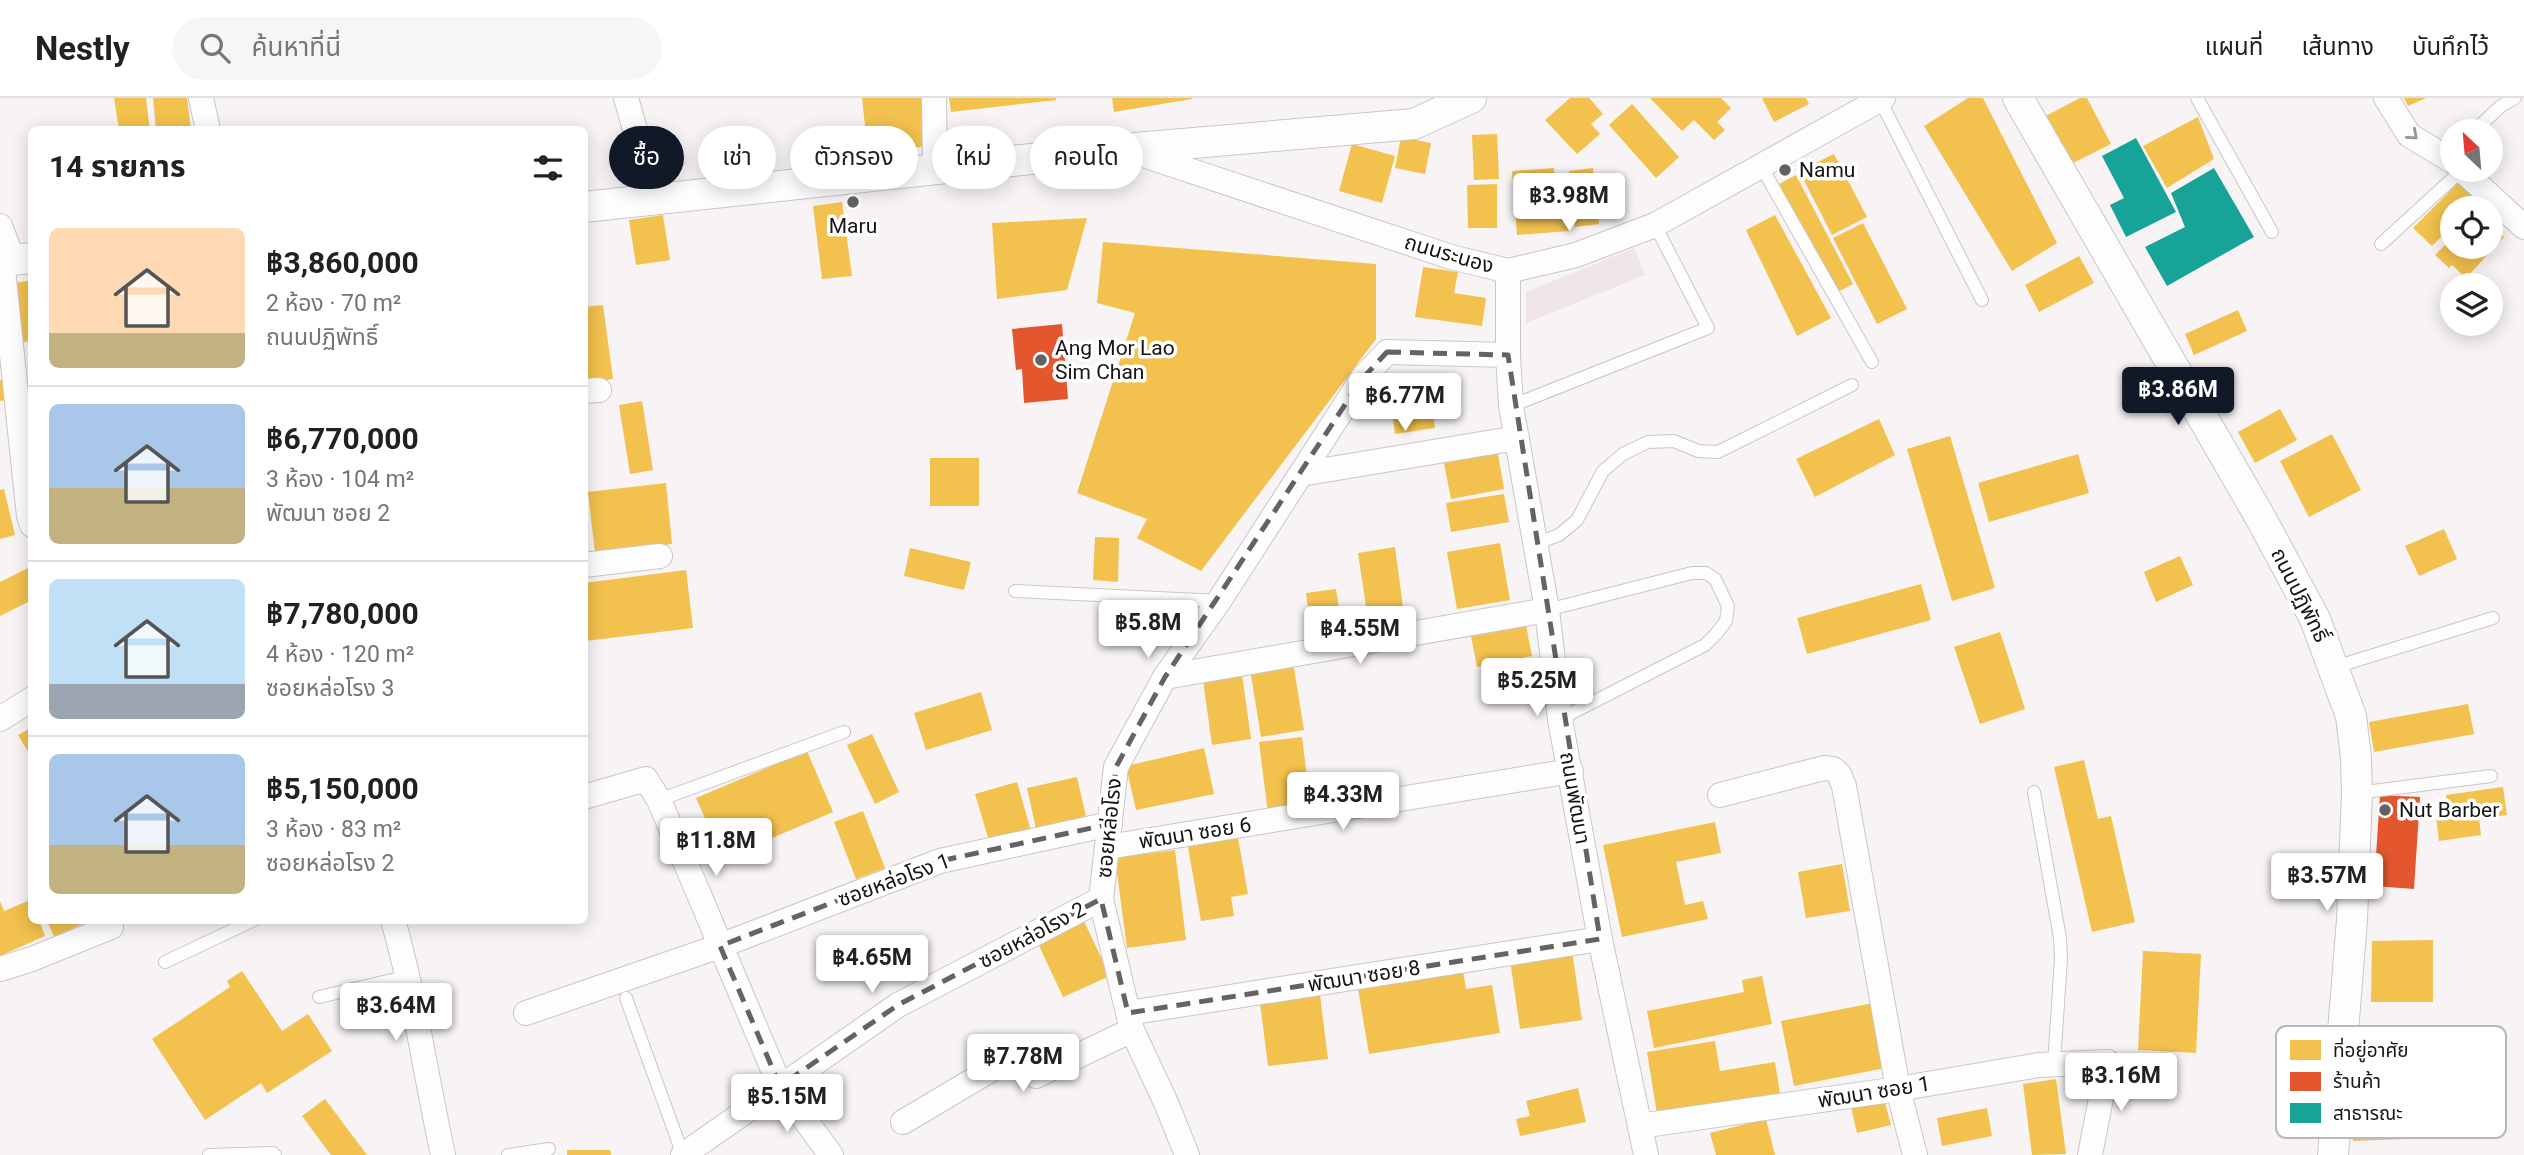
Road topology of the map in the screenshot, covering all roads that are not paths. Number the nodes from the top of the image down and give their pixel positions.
1 (201, 98) edge
2 (626, 98) edge
3 (934, 98) edge
4 (1471, 98) edge
5 (2018, 98) edge
6 (2197, 98) edge
7 (2386, 98) edge
8 (2515, 98) edge
9 (1881, 99) edge
10 (2487, 119) edge
11 (207, 126) edge
12 (934, 126) edge
13 (1231, 140) junction
14 (1143, 147) edge
15 (2440, 153) edge
16 (1143, 155) edge
17 (1761, 166) junction
18 (932, 170) edge
19 (2440, 175) edge
20 (2476, 182) edge
21 (1235, 186) junction
22 (655, 200) junction
23 (588, 207) edge
24 (1655, 225) junction
25 (0, 226) edge
26 (2524, 227) edge
27 (2272, 232) dead end
28 (2381, 244) dead end
29 (12, 260) edge
30 (1508, 271) junction
31 (1982, 300) dead end
32 (1507, 355) junction
33 (1872, 362) dead end
34 (1852, 385) dead end
35 (1511, 406) junction
36 (1517, 438) junction
37 (1301, 474) junction
38 (28, 501) edge
39 (1535, 544) junction
40 (660, 556) dead end
41 (588, 565) edge
42 (1015, 591) dead end
43 (1219, 601) junction
44 (1547, 610) junction
45 (2493, 618) dead end
46 (2335, 667) junction
47 (1165, 677) junction
48 (28, 702) edge
49 (0, 719) edge
50 (1560, 719) junction
51 (844, 732) dead end
52 (1571, 771) junction
53 (2491, 776) dead end
54 (2034, 792) dead end
55 (2357, 793) junction
56 (1720, 795) dead end
57 (588, 796) edge
58 (659, 800) junction
59 (1109, 835) junction
60 (1101, 899) junction
61 (246, 924) edge
62 (394, 924) edge
63 (111, 928) dead end
64 (1600, 939) junction
65 (720, 946) junction
66 (165, 962) dead end
67 (0, 970) edge
68 (409, 976) junction
69 (319, 997) dead end
70 (626, 998) dead end
71 (526, 1013) dead end
72 (1130, 1022) junction
73 (2343, 1026) edge
74 (2108, 1062) junction
75 (2054, 1063) junction
76 (2155, 1069) dead end
77 (780, 1086) junction
78 (1898, 1089) junction
79 (903, 1122) dead end
80 (1640, 1126) junction
81 (549, 1149) dead end
82 (209, 1155) edge
83 (275, 1155) edge
84 (443, 1155) edge
85 (509, 1155) edge
86 (683, 1155) edge
87 (831, 1155) edge
88 (1187, 1155) edge
89 (1646, 1155) edge
90 (1915, 1155) edge
91 (2090, 1155) edge

1 - 11 street
2 - 22 street
3 - 12 street
4 - 13 street
5 - 46 street, ถนนปฏิพัทธิ์
6 - 27 lane
7 -> 15 street
8 - 10 lane
9 - 17 street, ถนนระนอง
9 - 31 lane
13 - 14 street
13 - 21 street
16 - 21 street, ถนนระนอง
17 - 24 street, ถนนระนอง
17 - 33 lane
18 - 22 street
19 - 28 lane
20 - 26 street
21 - 30 street, ถนนระนอง
22 - 23 street
24 - 30 street, ถนนระนอง
24 - 35 lane
25 - 29 street
29 - 38 street
30 - 32 street, ถนนพัฒนา
32 - 35 street, ถนนพัฒนา
32 - 37 street, ซอยหล่อโรง
34 - 39 lane
35 - 36 street, ถนนพัฒนา
36 - 37 street
36 - 39 street, ถนนพัฒนา
37 - 43 street, ซอยหล่อโรง
39 - 44 street, ถนนพัฒนา
40 - 41 street
42 - 43 lane
43 - 47 street, ซอยหล่อโรง
44 - 47 street
44 - 50 street, ถนนพัฒนา
44 - 50 lane
45 - 46 lane
46 - 55 street, ถนนปฏิพัทธิ์
47 - 59 street, ซอยหล่อโรง
48 - 49 street
50 - 52 street, ถนนพัฒนา
51 - 58 lane
52 - 59 street, พัฒนา ซอย 6
52 - 64 street, ถนนพัฒนา
53 - 55 lane
54 - 75 lane
55 - 73 street, ถนนปฏิพัทธิ์
56 - 78 street
57 - 58 street
58 - 65 street
59 - 60 street, ซอยหล่อโรง
59 - 65 street, ซอยหล่อโรง 1
60 - 72 street, ซอยหล่อโรง
60 - 77 street, ซอยหล่อโรง 2
61 - 66 lane
62 - 68 street
63 - 67 street
64 - 72 street, พัฒนา ซอย 8
64 - 80 street, ถนนพัฒนา
65 - 71 street, ซอยหล่อโรง 1
65 - 77 street
68 - 69 lane
68 - 84 street
70 - 86 lane
72 - 79 street, พัฒนา ซอย 8
72 - 88 street, ซอยหล่อโรง
74 - 75 street, พัฒนา ซอย 1
74 - 76 lane
74 - 91 street
75 - 78 street, พัฒนา ซอย 1
77 - 86 street, ซอยหล่อโรง 2
77 - 87 street
78 - 80 street, พัฒนา ซอย 1
78 - 90 street
80 - 89 street, ถนนพัฒนา
81 - 85 lane
82 - 83 lane

